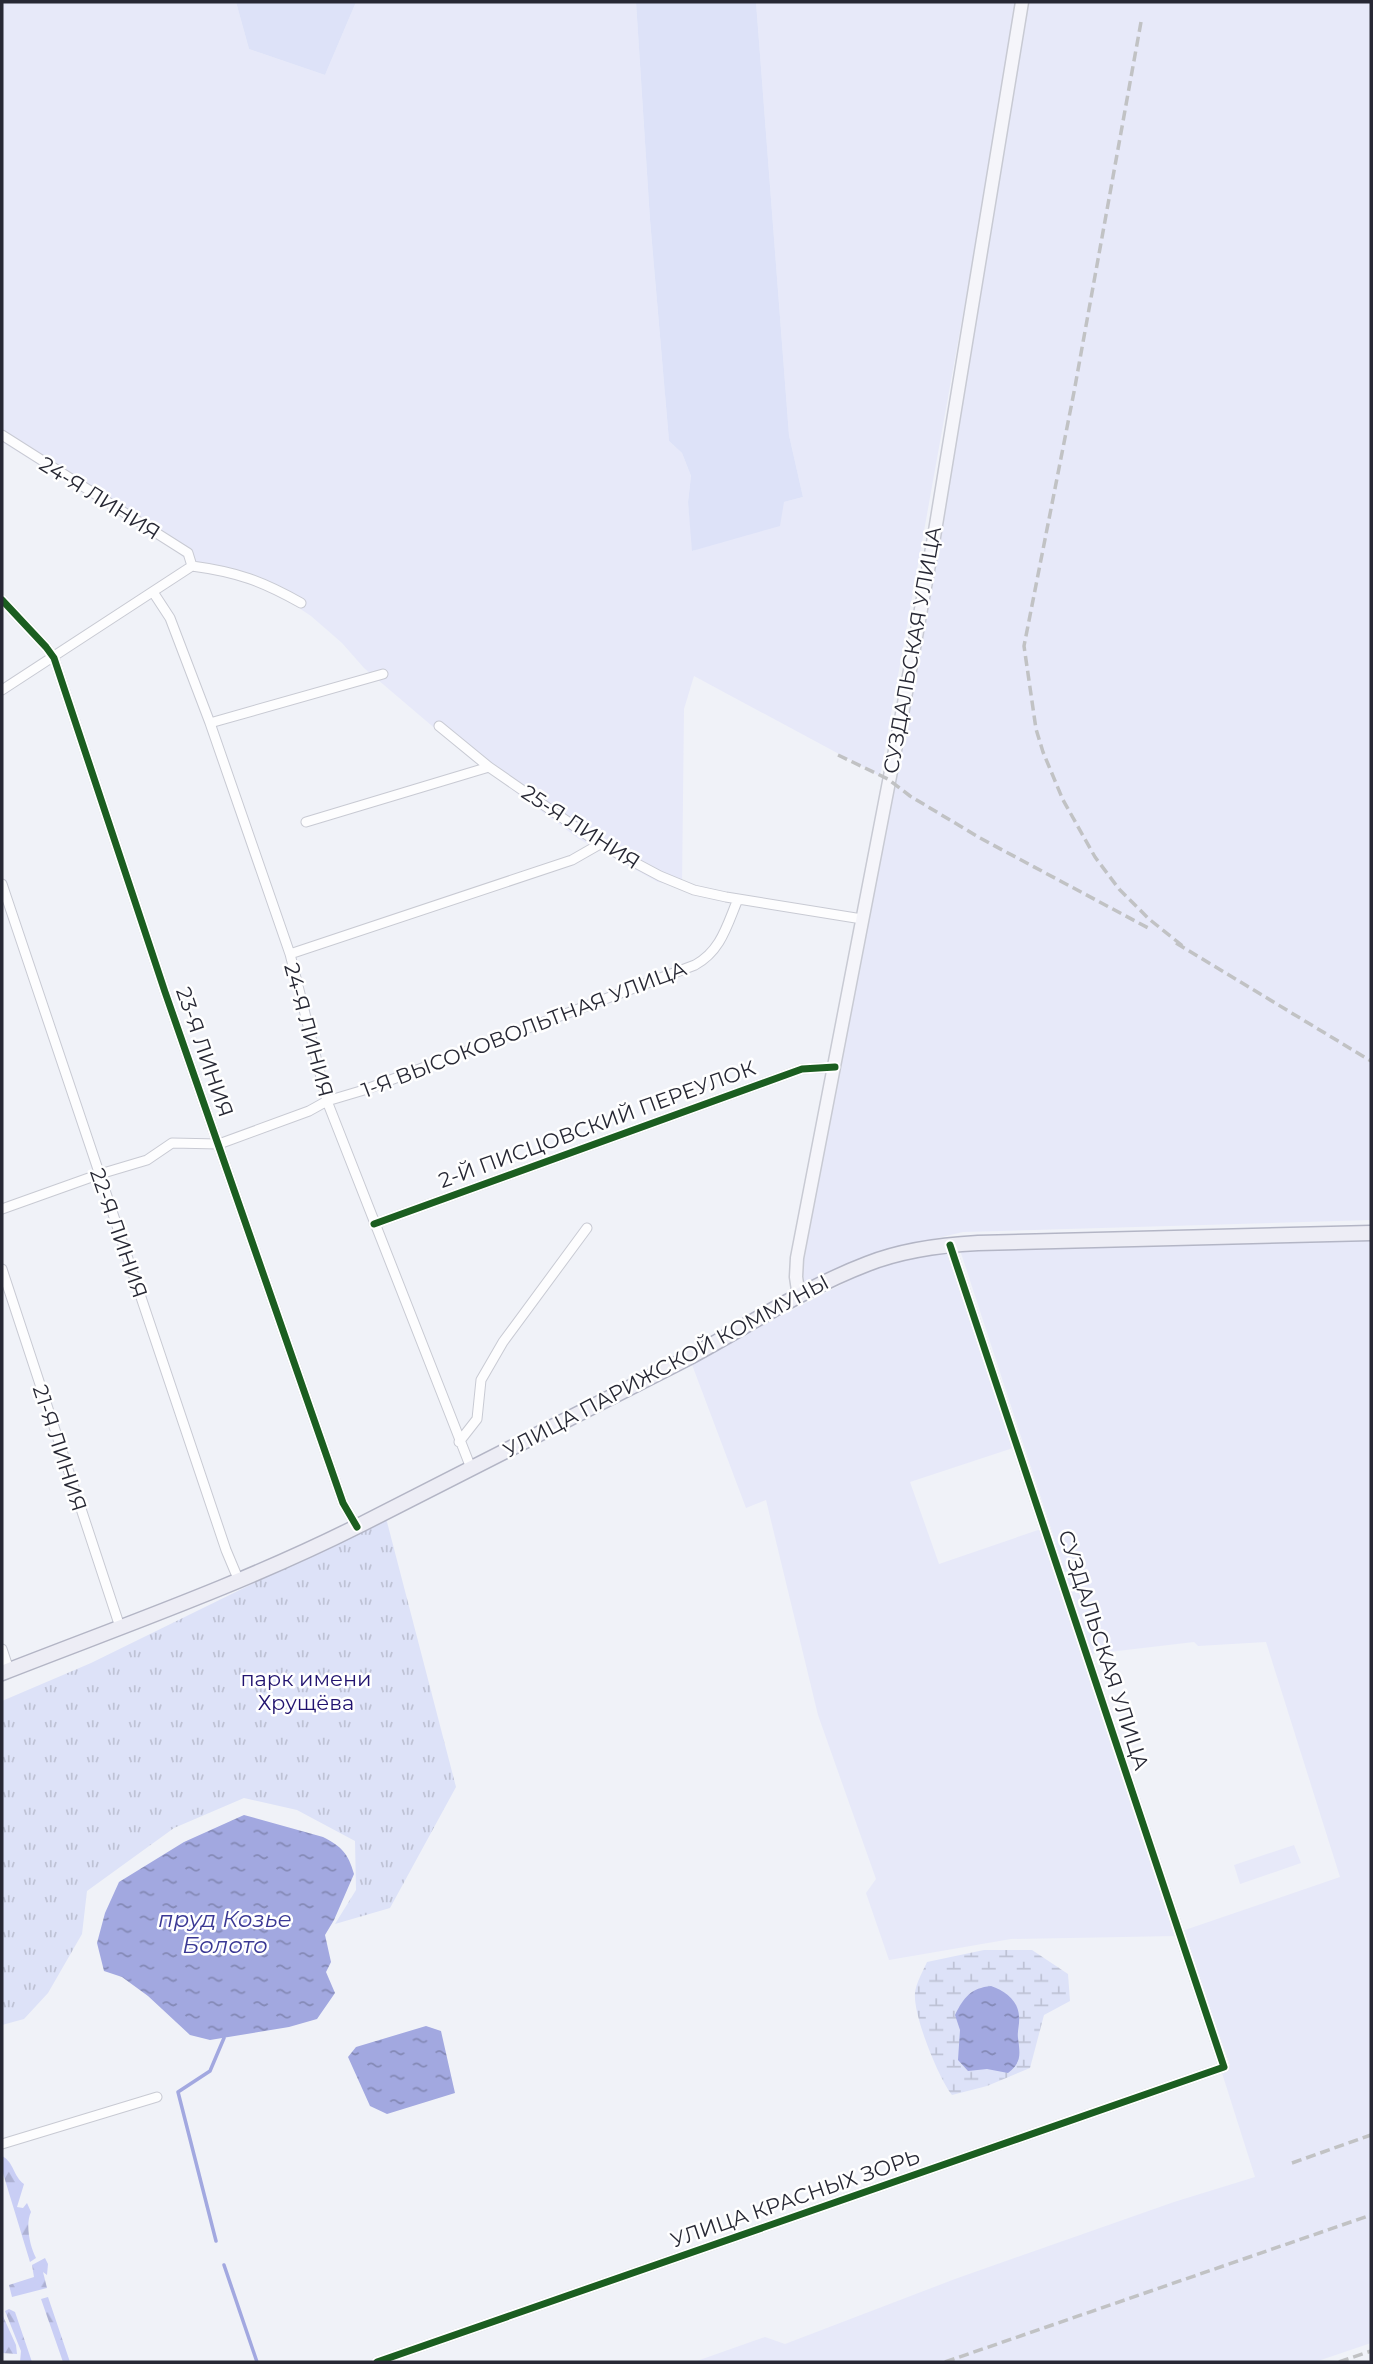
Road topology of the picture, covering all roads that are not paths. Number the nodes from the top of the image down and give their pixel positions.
1 (1022, 2) edge
2 (2, 435) edge
3 (192, 566) junction
4 (153, 592) junction
5 (2, 600) edge
6 (301, 603) dead end
7 (54, 658) junction
8 (383, 674) dead end
9 (2, 690) edge
10 (210, 723) junction
11 (439, 726) dead end
12 (489, 767) junction
13 (306, 822) dead end
14 (600, 844) junction
15 (2, 884) edge
16 (738, 899) junction
17 (862, 919) junction
18 (290, 954) junction
19 (835, 1066) junction
20 (327, 1101) junction
21 (219, 1144) junction
22 (100, 1174) junction
23 (2, 1209) edge
24 (374, 1224) junction
25 (587, 1228) dead end
26 (1371, 1233) edge
27 (950, 1245) junction
28 (2, 1269) edge
29 (799, 1297) junction
30 (459, 1442) junction
31 (471, 1468) junction
32 (357, 1527) junction
33 (239, 1581) junction
34 (120, 1627) junction
35 (2, 1649) edge
36 (6, 1671) edge
37 (1224, 2067) joint
38 (157, 2098) dead end
39 (2, 2144) edge
40 (377, 2362) edge

1 - 17 main road, СУЗДАЛЬСКАЯ УЛИЦА
2 - 3 street, 24-Я ЛИНИЯ
3 - 4 street
3 - 6 street
4 - 7 street
4 - 10 street, 24-Я ЛИНИЯ
5 - 7 street, 23-Я ЛИНИЯ
7 - 9 street
7 - 21 street, 23-Я ЛИНИЯ
8 - 10 street
10 - 18 street, 24-Я ЛИНИЯ
11 - 12 street, 25-Я ЛИНИЯ
12 - 13 street
12 - 14 street, 25-Я ЛИНИЯ
14 - 16 street, 25-Я ЛИНИЯ
14 - 18 street
15 - 22 street, 22-Я ЛИНИЯ
16 - 17 street, 25-Я ЛИНИЯ
16 - 20 street, 1-Я ВЫСОКОВОЛЬТНАЯ УЛИЦА
17 - 19 main road, СУЗДАЛЬСКАЯ УЛИЦА
18 - 20 street, 24-Я ЛИНИЯ
19 - 24 street, 2-Й ПИСЦОВСКИЙ ПЕРЕУЛОК
19 - 29 main road, СУЗДАЛЬСКАЯ УЛИЦА
20 - 21 street, 1-Я ВЫСОКОВОЛЬТНАЯ УЛИЦА
20 - 24 street, 24-Я ЛИНИЯ
21 - 22 street, 1-Я ВЫСОКОВОЛЬТНАЯ УЛИЦА
21 - 32 street, 23-Я ЛИНИЯ
22 - 23 street, 1-Я ВЫСОКОВОЛЬТНАЯ УЛИЦА
22 - 33 street, 22-Я ЛИНИЯ
24 - 30 street, 24-Я ЛИНИЯ
25 - 30 street
26 - 27 main road, УЛИЦА ПАРИЖСКОЙ КОММУНЫ
27 - 29 main road, УЛИЦА ПАРИЖСКОЙ КОММУНЫ
27 - 37 street, СУЗДАЛЬСКАЯ УЛИЦА
28 - 34 street, 21-Я ЛИНИЯ
29 - 31 main road, УЛИЦА ПАРИЖСКОЙ КОММУНЫ
30 - 31 street, 24-Я ЛИНИЯ
31 - 32 main road, УЛИЦА ПАРИЖСКОЙ КОММУНЫ
32 - 33 main road, УЛИЦА ПАРИЖСКОЙ КОММУНЫ
33 - 34 main road, УЛИЦА ПАРИЖСКОЙ КОММУНЫ
34 - 36 main road, УЛИЦА ПАРИЖСКОЙ КОММУНЫ
35 - 36 street
37 - 40 street, УЛИЦА КРАСНЫХ ЗОРЬ
38 - 39 street

